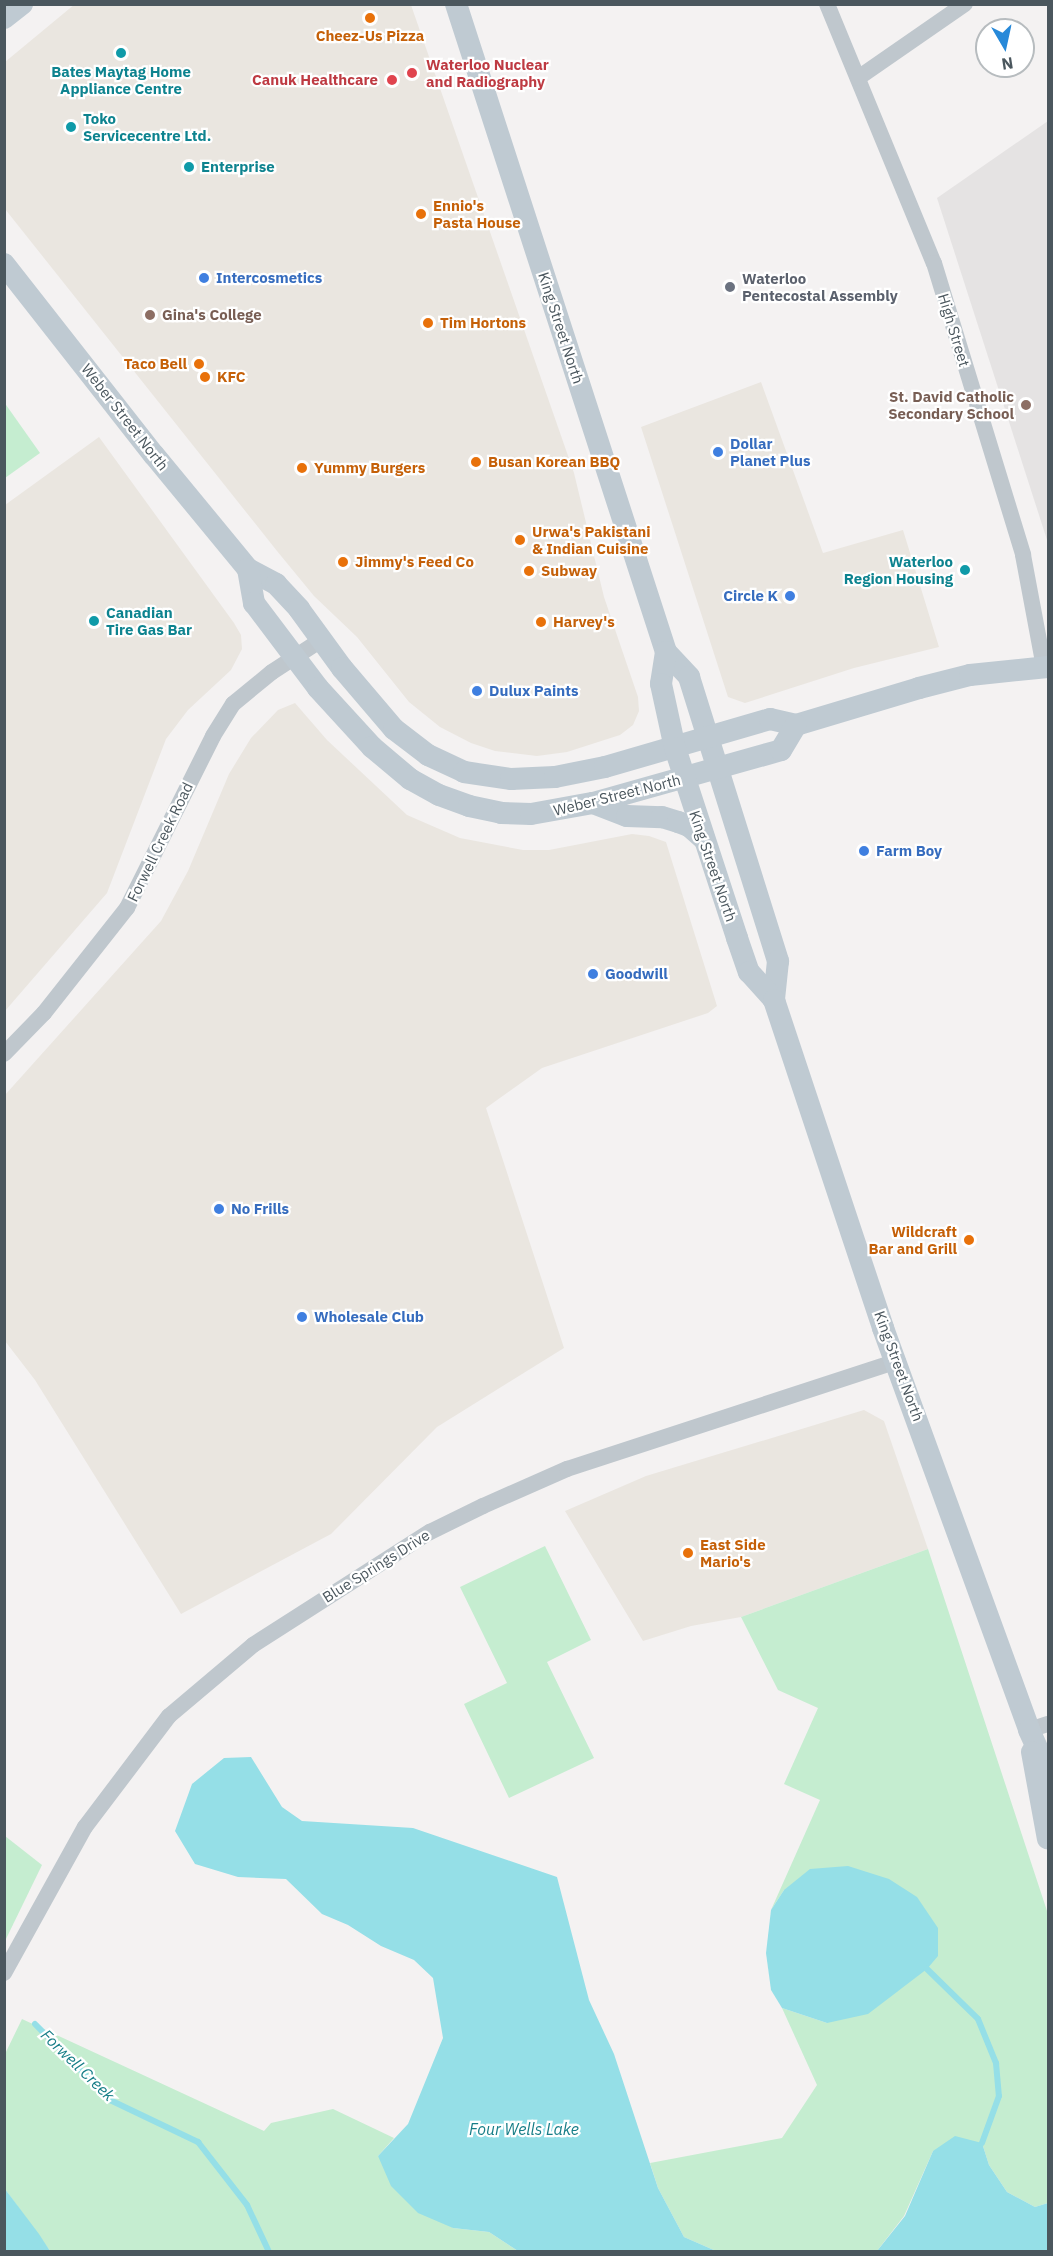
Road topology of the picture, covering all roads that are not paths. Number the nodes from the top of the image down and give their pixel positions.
1 (22, 4) edge
2 (456, 4) edge
3 (827, 4) edge
4 (965, 4) edge
5 (4, 18) edge
6 (858, 78) junction
7 (4, 264) edge
8 (248, 569) junction
9 (321, 639) junction
10 (666, 652) junction
11 (295, 657) junction
12 (1046, 667) edge
13 (796, 725) junction
14 (707, 738) junction
15 (675, 748) junction
16 (716, 769) junction
17 (684, 779) junction
18 (593, 803) junction
19 (704, 839) junction
20 (774, 1000) junction
21 (4, 1054) edge
22 (898, 1361) junction
23 (1039, 1727) edge
24 (1048, 1772) edge
25 (1048, 1839) edge
26 (4, 1973) edge

1 - 5 main road
2 - 10 main road, King Street North
3 - 6 street, High Street
4 - 6 street
6 - 12 street, High Street
7 - 8 main road, Weber Street North
8 - 9 main road, Weber Street North
8 - 11 main road, Weber Street North
9 - 11 street, Forwell Creek Road
9 - 15 main road, Weber Street North
10 - 14 main road, King Street North
10 - 15 main road, King Street North
11 - 18 main road, Weber Street North
11 - 21 street, Forwell Creek Road
12 - 13 main road, Weber Street North
13 - 14 main road, Weber Street North
13 - 16 main road, Weber Street North
14 - 15 main road, Weber Street North
14 - 16 main road, King Street North
15 - 17 main road, King Street North
16 - 17 main road, Weber Street North
16 - 20 main road, King Street North
17 - 18 main road, Weber Street North
17 - 19 main road, King Street North
18 - 19 main road
19 - 20 main road, King Street North
20 - 22 main road, King Street North
22 - 23 main road, King Street North
22 - 26 street, Blue Springs Drive
23 - 24 main road, King Street North
23 - 25 main road, King Street North

